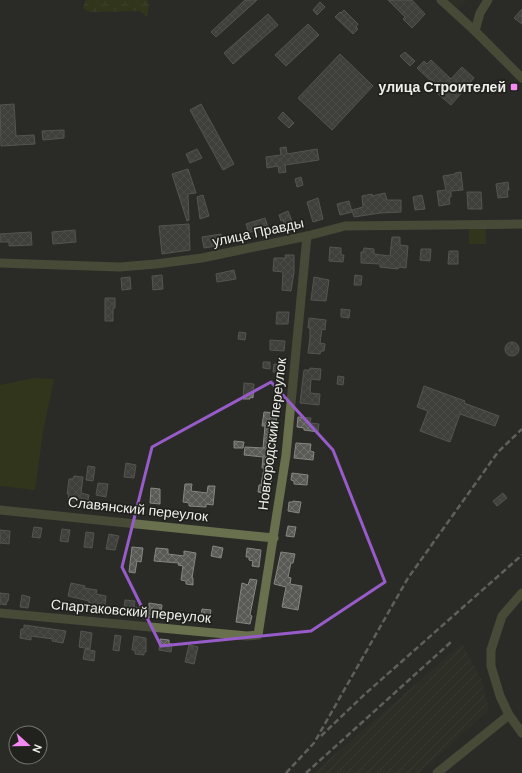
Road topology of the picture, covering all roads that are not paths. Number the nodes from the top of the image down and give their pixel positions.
1 (441, 0) edge
2 (488, 0) edge
3 (475, 31) junction
4 (522, 78) edge
5 (522, 224) edge
6 (307, 236) junction
7 (0, 263) edge
8 (0, 510) edge
9 (274, 538) junction
10 (522, 592) edge
11 (0, 613) edge
12 (258, 635) joint
13 (509, 715) junction
14 (522, 733) edge
15 (437, 773) edge

1 - 3 street
2 - 3 street
3 - 4 street
5 - 6 street, улица Правды
6 - 7 street, улица Правды
6 - 9 street, Новгородский переулок
8 - 9 street, Славянский переулок
9 - 12 street, Новгородский переулок
10 - 13 street
11 - 12 street, Спартаковский переулок
13 - 14 street
13 - 15 street

